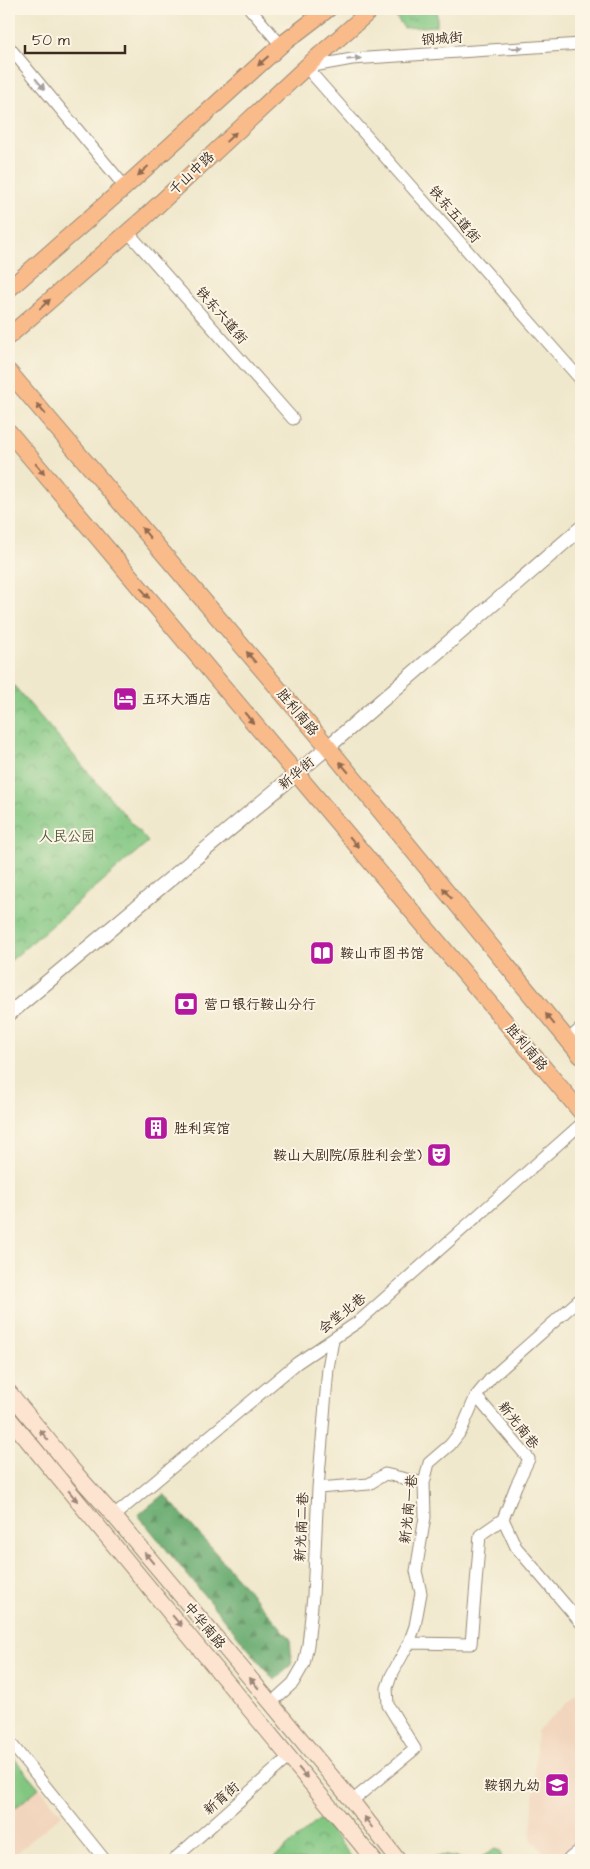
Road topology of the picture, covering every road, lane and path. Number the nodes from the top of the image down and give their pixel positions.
1 (250, 9) edge
2 (316, 9) edge
3 (328, 9) edge
4 (372, 9) edge
5 (380, 9) edge
6 (581, 44) edge
7 (281, 45) junction
8 (9, 47) edge
9 (306, 67) junction
10 (125, 187) junction
11 (127, 231) junction
12 (9, 289) edge
13 (9, 336) edge
14 (9, 372) edge
15 (581, 380) edge
16 (293, 419) dead end
17 (9, 432) edge
18 (581, 528) edge
19 (328, 747) junction
20 (296, 773) junction
21 (9, 1014) edge
22 (581, 1028) edge
23 (568, 1040) junction
24 (581, 1056) edge
25 (581, 1112) edge
26 (581, 1124) edge
27 (581, 1298) edge
28 (332, 1340) junction
29 (9, 1392) edge
30 (476, 1396) junction
31 (9, 1418) edge
32 (424, 1483) junction
33 (318, 1488) junction
34 (114, 1516) junction
35 (503, 1519) junction
36 (581, 1623) edge
37 (409, 1643) junction
38 (271, 1703) junction
39 (9, 1742) edge
40 (289, 1757) junction
41 (352, 1801) junction
42 (581, 1851) edge
43 (105, 1860) edge
44 (173, 1860) edge
45 (374, 1860) edge
46 (398, 1860) edge
47 (570, 1860) edge

1 - 7 street
2 - 7 main road
3 - 7 main road
4 - 9 main road, 千山中路
5 - 9 main road
9 -> 6 street, 钢城街
7 -> 10 main road
8 -> 10 street
11 -> 9 main road, 千山中路
9 - 15 street, 铁东五道街
10 - 12 main road
13 -> 11 main road, 千山中路
11 - 16 street, 铁东六道街
19 -> 14 main road, 胜利南路
17 -> 20 main road, 胜利南路
18 - 19 street, 新华街
19 - 20 street, 新华街
23 -> 19 main road, 胜利南路
20 - 21 street, 新华街
20 -> 25 main road, 胜利南路
22 - 23 street
23 - 24 main road, 胜利南路
26 - 28 street, 会堂北巷
27 - 30 street, 新光南一巷
28 - 33 street, 新光南二巷
28 - 34 street, 会堂北巷
34 -> 29 main road, 中华南路
30 - 32 street, 新光南一巷
30 - 35 street, 新光南巷
31 -> 40 main road
32 - 33 street
32 - 37 street, 新光南一巷
33 - 38 street, 新光南二巷
38 -> 34 main road, 中华南路
35 - 36 street
35 - 37 street
37 - 41 street, 新光南一巷
38 - 41 main road, 中华南路
39 - 43 street
40 - 44 street, 新育街
40 -> 45 main road
46 -> 41 main road, 中华南路
42 - 47 street

